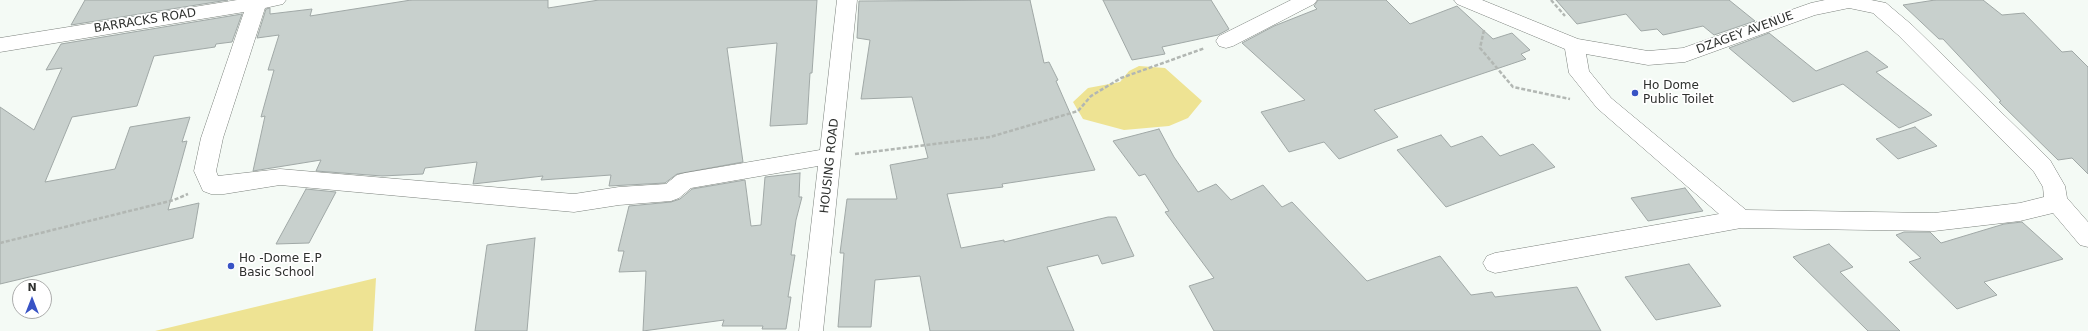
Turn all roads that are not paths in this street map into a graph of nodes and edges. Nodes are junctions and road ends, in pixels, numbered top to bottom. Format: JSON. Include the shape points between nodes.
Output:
{"nodes":[{"id":1,"x":847,"y":0,"type":"edge"},
{"id":2,"x":1307,"y":0,"type":"edge"},
{"id":3,"x":1464,"y":0,"type":"edge"},
{"id":4,"x":264,"y":1,"type":"edge"},
{"id":5,"x":1226,"y":41,"type":"road end"},
{"id":6,"x":0,"y":45,"type":"edge"},
{"id":7,"x":1574,"y":45,"type":"junction"},
{"id":8,"x":831,"y":156,"type":"junction"},
{"id":9,"x":2055,"y":194,"type":"junction"},
{"id":10,"x":1741,"y":219,"type":"junction"},
{"id":11,"x":2088,"y":238,"type":"edge"},
{"id":12,"x":1495,"y":263,"type":"dead end"},
{"id":13,"x":811,"y":331,"type":"edge"}],
"edges":[{"from":1,"to":8,"type":"street","name":"HOUSING ROAD"},
{"from":2,"to":5,"type":"street"},
{"from":3,"to":7,"type":"street","name":"DZAGEY AVENUE"},
{"from":4,"to":6,"type":"street","name":"BARRACKS ROAD"},
{"from":4,"to":8,"type":"street","via":[[212,138],[205,171],[211,185],[224,186],[280,177],[574,203],[671,192],[685,181]]},
{"from":7,"to":9,"type":"street","name":"DZAGEY AVENUE","via":[[1648,58],[1685,55],[1811,9],[1849,2],[1879,8],[1905,30],[2042,166]]},
{"from":7,"to":10,"type":"street","via":[[1579,73],[1610,108]]},
{"from":8,"to":13,"type":"street","name":"HOUSING ROAD"},
{"from":9,"to":10,"type":"street","via":[[2041,208],[1934,222]]},
{"from":9,"to":11,"type":"street","name":"DZAGEY AVENUE"},
{"from":10,"to":12,"type":"street"}]}
